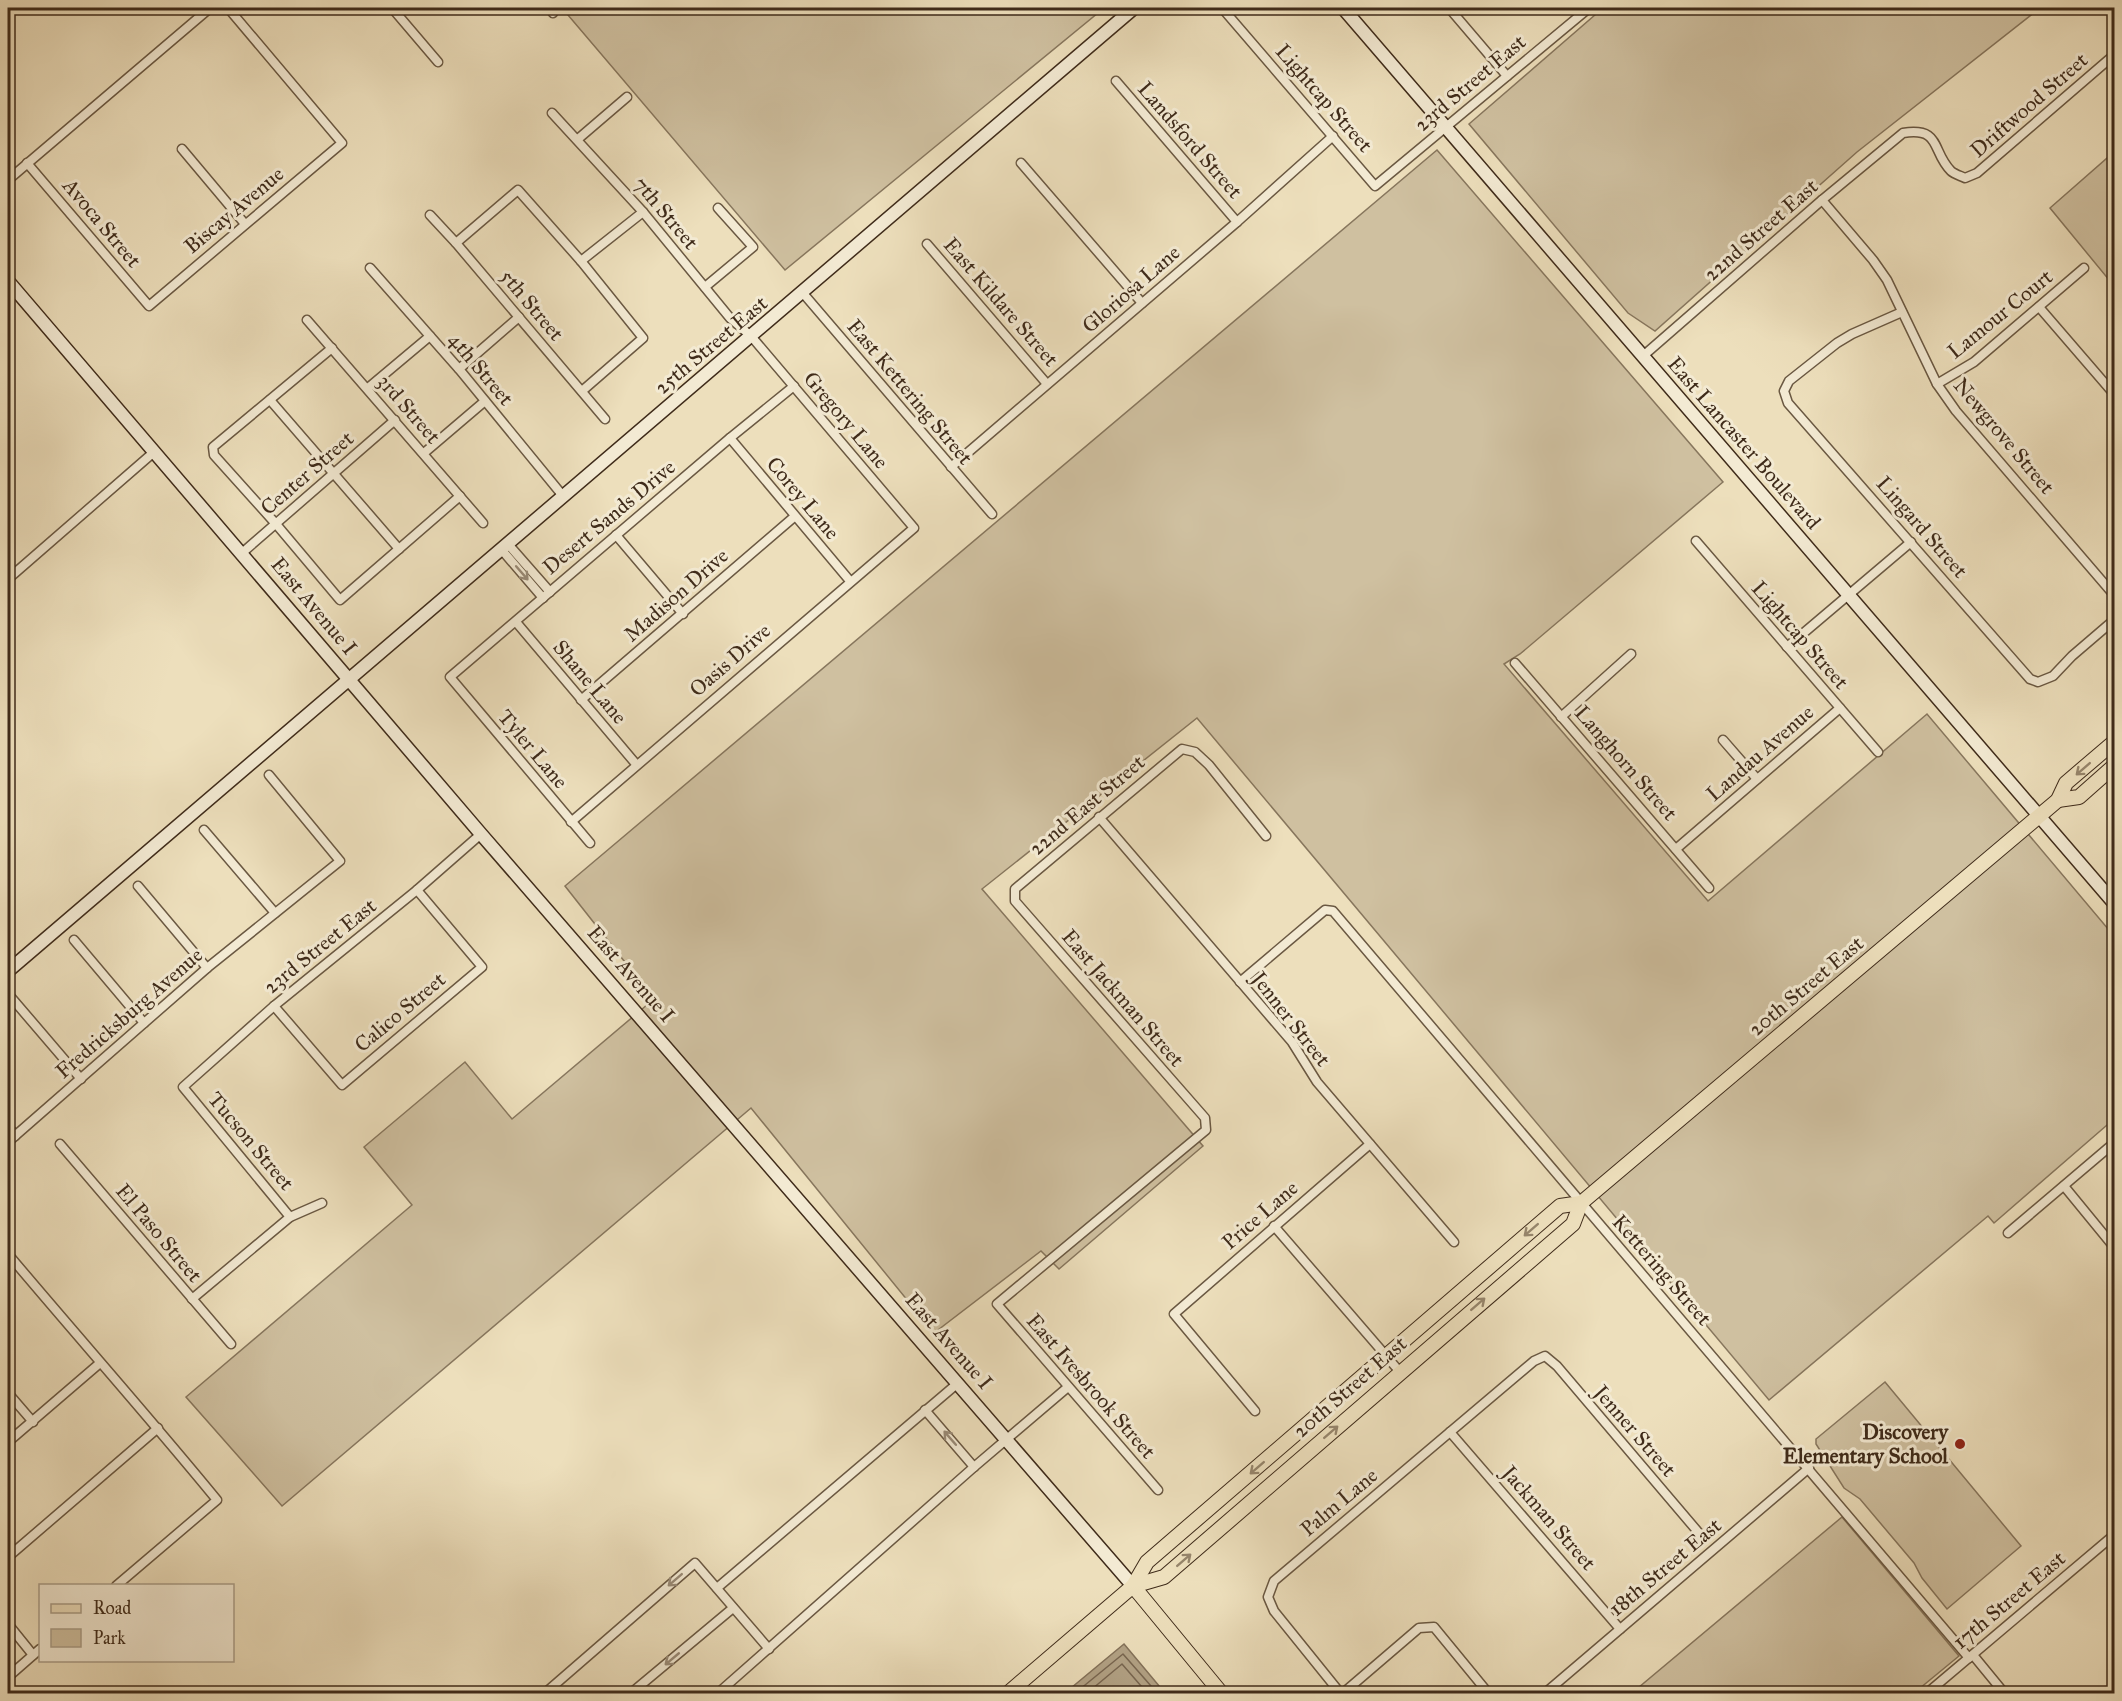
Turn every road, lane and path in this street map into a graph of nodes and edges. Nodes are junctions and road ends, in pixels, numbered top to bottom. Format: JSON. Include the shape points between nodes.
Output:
{"nodes":[{"id":1,"x":210,"y":8,"type":"edge"},
{"id":2,"x":228,"y":8,"type":"edge"},
{"id":3,"x":392,"y":8,"type":"edge"},
{"id":4,"x":1134,"y":8,"type":"edge"},
{"id":5,"x":1222,"y":8,"type":"edge"},
{"id":6,"x":1343,"y":8,"type":"edge"},
{"id":7,"x":1449,"y":8,"type":"edge"},
{"id":8,"x":1589,"y":8,"type":"edge"},
{"id":9,"x":2115,"y":55,"type":"edge"},
{"id":10,"x":438,"y":62,"type":"dead end"},
{"id":11,"x":1507,"y":76,"type":"junction"},
{"id":12,"x":1116,"y":81,"type":"dead end"},
{"id":13,"x":627,"y":97,"type":"dead end"},
{"id":14,"x":552,"y":113,"type":"dead end"},
{"id":15,"x":1446,"y":126,"type":"junction"},
{"id":16,"x":1903,"y":133,"type":"joint"},
{"id":17,"x":1333,"y":136,"type":"junction"},
{"id":18,"x":578,"y":139,"type":"junction"},
{"id":19,"x":182,"y":149,"type":"dead end"},
{"id":20,"x":27,"y":163,"type":"junction"},
{"id":21,"x":1021,"y":163,"type":"dead end"},
{"id":22,"x":8,"y":180,"type":"edge"},
{"id":23,"x":1375,"y":186,"type":"joint"},
{"id":24,"x":1822,"y":201,"type":"junction"},
{"id":25,"x":718,"y":208,"type":"dead end"},
{"id":26,"x":643,"y":212,"type":"junction"},
{"id":27,"x":430,"y":215,"type":"dead end"},
{"id":28,"x":1237,"y":222,"type":"junction"},
{"id":29,"x":245,"y":224,"type":"junction"},
{"id":30,"x":456,"y":243,"type":"junction"},
{"id":31,"x":927,"y":244,"type":"dead end"},
{"id":32,"x":581,"y":261,"type":"junction"},
{"id":33,"x":370,"y":268,"type":"dead end"},
{"id":34,"x":2084,"y":268,"type":"dead end"},
{"id":35,"x":8,"y":281,"type":"edge"},
{"id":36,"x":705,"y":287,"type":"junction"},
{"id":37,"x":802,"y":292,"type":"junction"},
{"id":38,"x":1142,"y":303,"type":"junction"},
{"id":39,"x":149,"y":306,"type":"joint"},
{"id":40,"x":2039,"y":307,"type":"junction"},
{"id":41,"x":1902,"y":312,"type":"junction"},
{"id":42,"x":519,"y":317,"type":"junction"},
{"id":43,"x":307,"y":320,"type":"dead end"},
{"id":44,"x":430,"y":336,"type":"junction"},
{"id":45,"x":751,"y":336,"type":"junction"},
{"id":46,"x":332,"y":348,"type":"junction"},
{"id":47,"x":1643,"y":356,"type":"junction"},
{"id":48,"x":459,"y":369,"type":"junction"},
{"id":49,"x":1047,"y":384,"type":"junction"},
{"id":50,"x":1937,"y":384,"type":"junction"},
{"id":51,"x":794,"y":386,"type":"junction"},
{"id":52,"x":368,"y":388,"type":"junction"},
{"id":53,"x":582,"y":391,"type":"junction"},
{"id":54,"x":2115,"y":394,"type":"edge"},
{"id":55,"x":270,"y":400,"type":"junction"},
{"id":56,"x":485,"y":401,"type":"junction"},
{"id":57,"x":605,"y":419,"type":"dead end"},
{"id":58,"x":395,"y":420,"type":"junction"},
{"id":59,"x":730,"y":438,"type":"junction"},
{"id":60,"x":154,"y":452,"type":"junction"},
{"id":61,"x":424,"y":453,"type":"junction"},
{"id":62,"x":951,"y":467,"type":"junction"},
{"id":63,"x":335,"y":473,"type":"junction"},
{"id":64,"x":460,"y":496,"type":"junction"},
{"id":65,"x":563,"y":496,"type":"junction"},
{"id":66,"x":992,"y":514,"type":"dead end"},
{"id":67,"x":794,"y":517,"type":"junction"},
{"id":68,"x":483,"y":523,"type":"dead end"},
{"id":69,"x":276,"y":524,"type":"junction"},
{"id":70,"x":914,"y":528,"type":"joint"},
{"id":71,"x":616,"y":535,"type":"junction"},
{"id":72,"x":1696,"y":541,"type":"dead end"},
{"id":73,"x":1911,"y":542,"type":"junction"},
{"id":74,"x":504,"y":546,"type":"junction"},
{"id":75,"x":399,"y":549,"type":"junction"},
{"id":76,"x":242,"y":553,"type":"junction"},
{"id":77,"x":8,"y":579,"type":"edge"},
{"id":78,"x":850,"y":581,"type":"junction"},
{"id":79,"x":1848,"y":594,"type":"junction"},
{"id":80,"x":546,"y":595,"type":"junction"},
{"id":81,"x":2115,"y":595,"type":"edge"},
{"id":82,"x":683,"y":614,"type":"junction"},
{"id":83,"x":2115,"y":620,"type":"edge"},
{"id":84,"x":516,"y":622,"type":"junction"},
{"id":85,"x":1787,"y":647,"type":"junction"},
{"id":86,"x":1631,"y":654,"type":"dead end"},
{"id":87,"x":1515,"y":663,"type":"dead end"},
{"id":88,"x":450,"y":677,"type":"joint"},
{"id":89,"x":349,"y":680,"type":"junction"},
{"id":90,"x":580,"y":700,"type":"junction"},
{"id":91,"x":1840,"y":708,"type":"junction"},
{"id":92,"x":1561,"y":717,"type":"junction"},
{"id":93,"x":1723,"y":740,"type":"dead end"},
{"id":94,"x":2115,"y":741,"type":"edge"},
{"id":95,"x":1878,"y":752,"type":"dead end"},
{"id":96,"x":636,"y":764,"type":"junction"},
{"id":97,"x":2115,"y":766,"type":"edge"},
{"id":98,"x":269,"y":775,"type":"dead end"},
{"id":99,"x":1757,"y":779,"type":"junction"},
{"id":100,"x":2058,"y":800,"type":"junction"},
{"id":101,"x":2040,"y":815,"type":"junction"},
{"id":102,"x":1099,"y":817,"type":"junction"},
{"id":103,"x":571,"y":822,"type":"junction"},
{"id":104,"x":204,"y":830,"type":"dead end"},
{"id":105,"x":482,"y":834,"type":"junction"},
{"id":106,"x":1266,"y":836,"type":"dead end"},
{"id":107,"x":590,"y":843,"type":"dead end"},
{"id":108,"x":1676,"y":849,"type":"junction"},
{"id":109,"x":138,"y":886,"type":"dead end"},
{"id":110,"x":1709,"y":888,"type":"dead end"},
{"id":111,"x":1015,"y":889,"type":"joint"},
{"id":112,"x":417,"y":890,"type":"junction"},
{"id":113,"x":2115,"y":903,"type":"edge"},
{"id":114,"x":275,"y":913,"type":"junction"},
{"id":115,"x":74,"y":940,"type":"dead end"},
{"id":116,"x":207,"y":968,"type":"junction"},
{"id":117,"x":8,"y":971,"type":"edge"},
{"id":118,"x":1240,"y":982,"type":"junction"},
{"id":119,"x":10,"y":996,"type":"dead end"},
{"id":120,"x":274,"y":1006,"type":"junction"},
{"id":121,"x":144,"y":1023,"type":"junction"},
{"id":122,"x":81,"y":1079,"type":"junction"},
{"id":123,"x":183,"y":1087,"type":"joint"},
{"id":124,"x":8,"y":1126,"type":"edge"},
{"id":125,"x":15,"y":1136,"type":"junction"},
{"id":126,"x":8,"y":1142,"type":"edge"},
{"id":127,"x":2115,"y":1143,"type":"edge"},
{"id":128,"x":60,"y":1144,"type":"dead end"},
{"id":129,"x":1371,"y":1144,"type":"junction"},
{"id":130,"x":2064,"y":1186,"type":"junction"},
{"id":131,"x":322,"y":1203,"type":"dead end"},
{"id":132,"x":1581,"y":1203,"type":"junction"},
{"id":133,"x":290,"y":1217,"type":"junction"},
{"id":134,"x":1274,"y":1226,"type":"junction"},
{"id":135,"x":2008,"y":1233,"type":"dead end"},
{"id":136,"x":1454,"y":1242,"type":"dead end"},
{"id":137,"x":2115,"y":1247,"type":"edge"},
{"id":138,"x":8,"y":1254,"type":"edge"},
{"id":139,"x":192,"y":1299,"type":"junction"},
{"id":140,"x":998,"y":1304,"type":"joint"},
{"id":141,"x":231,"y":1344,"type":"dead end"},
{"id":142,"x":1386,"y":1357,"type":"junction"},
{"id":143,"x":1534,"y":1361,"type":"joint"},
{"id":144,"x":100,"y":1363,"type":"junction"},
{"id":145,"x":1400,"y":1372,"type":"junction"},
{"id":146,"x":958,"y":1383,"type":"junction"},
{"id":147,"x":1068,"y":1387,"type":"junction"},
{"id":148,"x":8,"y":1393,"type":"edge"},
{"id":149,"x":926,"y":1410,"type":"junction"},
{"id":150,"x":1255,"y":1411,"type":"dead end"},
{"id":151,"x":33,"y":1422,"type":"junction"},
{"id":152,"x":158,"y":1428,"type":"junction"},
{"id":153,"x":1450,"y":1432,"type":"junction"},
{"id":154,"x":1006,"y":1440,"type":"junction"},
{"id":155,"x":8,"y":1442,"type":"edge"},
{"id":156,"x":974,"y":1467,"type":"junction"},
{"id":157,"x":1809,"y":1468,"type":"junction"},
{"id":158,"x":1158,"y":1490,"type":"dead end"},
{"id":159,"x":2115,"y":1535,"type":"edge"},
{"id":160,"x":1704,"y":1539,"type":"dead end"},
{"id":161,"x":8,"y":1557,"type":"edge"},
{"id":162,"x":118,"y":1584,"type":"edge"},
{"id":163,"x":1133,"y":1586,"type":"junction"},
{"id":164,"x":717,"y":1588,"type":"junction"},
{"id":165,"x":733,"y":1608,"type":"junction"},
{"id":166,"x":8,"y":1624,"type":"edge"},
{"id":167,"x":1620,"y":1629,"type":"junction"},
{"id":168,"x":769,"y":1649,"type":"junction"},
{"id":169,"x":39,"y":1650,"type":"edge"},
{"id":170,"x":33,"y":1655,"type":"junction"},
{"id":171,"x":1971,"y":1656,"type":"junction"},
{"id":172,"x":8,"y":1677,"type":"edge"},
{"id":173,"x":544,"y":1694,"type":"edge"},
{"id":174,"x":630,"y":1694,"type":"edge"},
{"id":175,"x":717,"y":1694,"type":"edge"},
{"id":176,"x":1007,"y":1694,"type":"edge"},
{"id":177,"x":1222,"y":1694,"type":"edge"},
{"id":178,"x":1342,"y":1694,"type":"edge"},
{"id":179,"x":1489,"y":1694,"type":"edge"},
{"id":180,"x":1544,"y":1694,"type":"edge"},
{"id":181,"x":1926,"y":1694,"type":"edge"},
{"id":182,"x":2005,"y":1694,"type":"edge"}],
"edges":[{"from":1,"to":20,"type":"street"},
{"from":2,"to":29,"type":"street","name":"Biscay Avenue","via":[[342,143]]},
{"from":3,"to":10,"type":"street"},
{"from":4,"to":37,"type":"main road","name":"25th Street East"},
{"from":5,"to":17,"type":"street","name":"Lightcap Street"},
{"from":6,"to":15,"type":"main road","name":"East Lancaster Boulevard"},
{"from":7,"to":11,"type":"street"},
{"from":8,"to":11,"type":"street","name":"23rd Street East"},
{"from":9,"to":16,"type":"street","name":"Driftwood Street","via":[[1977,173],[1965,178],[1952,172],[1930,137],[1920,131]]},
{"from":11,"to":15,"type":"street","name":"23rd Street East"},
{"from":12,"to":28,"type":"street","name":"Landsford Street"},
{"from":13,"to":18,"type":"street"},
{"from":14,"to":18,"type":"street","name":"7th Street"},
{"from":15,"to":23,"type":"street","name":"23rd Street East"},
{"from":15,"to":47,"type":"main road","name":"East Lancaster Boulevard"},
{"from":16,"to":24,"type":"street","name":"22nd Street East"},
{"from":17,"to":23,"type":"street","name":"Lightcap Street"},
{"from":17,"to":28,"type":"street","name":"Gloriosa Lane"},
{"from":18,"to":26,"type":"street","name":"7th Street"},
{"from":19,"to":29,"type":"street"},
{"from":20,"to":22,"type":"street"},
{"from":20,"to":39,"type":"street","name":"Avoca Street"},
{"from":21,"to":38,"type":"street"},
{"from":24,"to":41,"type":"street","name":"Newgrove Street","via":[[1873,260]]},
{"from":24,"to":47,"type":"street","name":"22nd Street East"},
{"from":25,"to":36,"type":"street","via":[[753,247]]},
{"from":26,"to":32,"type":"street"},
{"from":26,"to":36,"type":"street","name":"7th Street"},
{"from":27,"to":30,"type":"street","name":"5th Street"},
{"from":28,"to":38,"type":"street","name":"Gloriosa Lane"},
{"from":29,"to":39,"type":"street","name":"Biscay Avenue"},
{"from":30,"to":32,"type":"street","via":[[518,190]]},
{"from":30,"to":42,"type":"street","name":"5th Street"},
{"from":31,"to":49,"type":"street","name":"East Kildare Street"},
{"from":32,"to":53,"type":"street","via":[[643,338]]},
{"from":33,"to":44,"type":"street","name":"4th Street"},
{"from":34,"to":40,"type":"street","name":"Lamour Court"},
{"from":35,"to":60,"type":"main road","name":"East Avenue I"},
{"from":36,"to":45,"type":"street","name":"7th Street"},
{"from":37,"to":45,"type":"main road","name":"25th Street East"},
{"from":37,"to":62,"type":"street","name":"East Kettering Street"},
{"from":38,"to":49,"type":"street","name":"Gloriosa Lane"},
{"from":40,"to":50,"type":"street","name":"Lamour Court","via":[[1974,362]]},
{"from":40,"to":54,"type":"street"},
{"from":41,"to":50,"type":"street","name":"Newgrove Street"},
{"from":41,"to":73,"type":"street","name":"Lingard Street","via":[[1837,343],[1789,381],[1784,391],[1788,403]]},
{"from":42,"to":48,"type":"street"},
{"from":42,"to":53,"type":"street","name":"5th Street"},
{"from":43,"to":46,"type":"street","name":"3rd Street"},
{"from":44,"to":48,"type":"street","name":"4th Street"},
{"from":44,"to":52,"type":"street"},
{"from":45,"to":51,"type":"street","name":"Gregory Lane"},
{"from":45,"to":65,"type":"main road","name":"25th Street East"},
{"from":46,"to":52,"type":"street","name":"3rd Street"},
{"from":46,"to":55,"type":"street"},
{"from":47,"to":79,"type":"main road","name":"East Lancaster Boulevard"},
{"from":48,"to":56,"type":"street","name":"4th Street"},
{"from":49,"to":62,"type":"street","name":"Gloriosa Lane"},
{"from":50,"to":81,"type":"street","name":"Newgrove Street"},
{"from":51,"to":59,"type":"street","name":"Desert Sands Drive"},
{"from":51,"to":70,"type":"street","name":"Gregory Lane"},
{"from":52,"to":58,"type":"street","name":"3rd Street"},
{"from":53,"to":57,"type":"street","name":"5th Street"},
{"from":55,"to":63,"type":"street"},
{"from":55,"to":69,"type":"street","via":[[213,447],[214,455]]},
{"from":56,"to":61,"type":"street"},
{"from":56,"to":65,"type":"street","name":"4th Street"},
{"from":58,"to":61,"type":"street","name":"3rd Street"},
{"from":58,"to":63,"type":"street","name":"Center Street"},
{"from":59,"to":67,"type":"street","name":"Corey Lane"},
{"from":59,"to":71,"type":"street","name":"Desert Sands Drive"},
{"from":60,"to":76,"type":"main road","name":"East Avenue I"},
{"from":60,"to":77,"type":"street"},
{"from":61,"to":64,"type":"street","name":"3rd Street"},
{"from":62,"to":66,"type":"street","name":"East Kettering Street"},
{"from":63,"to":69,"type":"street","name":"Center Street"},
{"from":63,"to":75,"type":"street"},
{"from":64,"to":68,"type":"street","name":"3rd Street"},
{"from":64,"to":75,"type":"street"},
{"from":65,"to":74,"type":"main road","name":"25th Street East"},
{"from":67,"to":78,"type":"street","name":"Corey Lane"},
{"from":67,"to":82,"type":"street","name":"Madison Drive"},
{"from":69,"to":75,"type":"street","via":[[340,600]]},
{"from":69,"to":76,"type":"street","name":"Center Street"},
{"from":70,"to":78,"type":"street","name":"Oasis Drive"},
{"from":71,"to":80,"type":"street","name":"Desert Sands Drive"},
{"from":71,"to":82,"type":"street"},
{"from":72,"to":85,"type":"street","name":"Lightcap Street"},
{"from":73,"to":79,"type":"street"},
{"from":73,"to":83,"type":"street","name":"Lingard Street","via":[[2030,679],[2038,682],[2053,676]]},
{"from":74,"to":80,"type":"street"},
{"from":74,"to":89,"type":"main road","name":"25th Street East"},
{"from":76,"to":89,"type":"main road","name":"East Avenue I"},
{"from":78,"to":96,"type":"street","name":"Oasis Drive"},
{"from":79,"to":85,"type":"street"},
{"from":79,"to":101,"type":"main road","name":"East Lancaster Boulevard"},
{"from":80,"to":84,"type":"street","name":"Desert Sands Drive"},
{"from":82,"to":90,"type":"street","name":"Madison Drive"},
{"from":84,"to":88,"type":"street","name":"Desert Sands Drive"},
{"from":84,"to":90,"type":"street","name":"Shane Lane"},
{"from":85,"to":91,"type":"street","name":"Lightcap Street"},
{"from":86,"to":92,"type":"street"},
{"from":87,"to":92,"type":"street","name":"Langhorn Street"},
{"from":88,"to":103,"type":"street","name":"Tyler Lane"},
{"from":89,"to":105,"type":"main road","name":"East Avenue I"},
{"from":89,"to":117,"type":"main road","name":"25th Street East"},
{"from":90,"to":96,"type":"street","name":"Shane Lane"},
{"from":91,"to":95,"type":"street","name":"Lightcap Street"},
{"from":91,"to":99,"type":"street","name":"Landau Avenue"},
{"from":92,"to":108,"type":"street","name":"Langhorn Street"},
{"from":93,"to":99,"type":"street"},
{"from":94,"to":100,"type":"main road","name":"20th Street East","one_way":true,"via":[[2066,783]]},
{"from":96,"to":103,"type":"street","name":"Oasis Drive"},
{"from":97,"to":100,"type":"main road","name":"20th Street East","via":[[2079,797]]},
{"from":98,"to":114,"type":"street","name":"Fredricksburg Avenue","via":[[340,861]]},
{"from":99,"to":108,"type":"street","name":"Landau Avenue"},
{"from":100,"to":101,"type":"main road","name":"20th Street East"},
{"from":101,"to":113,"type":"main road","name":"East Lancaster Boulevard"},
{"from":101,"to":132,"type":"main road","name":"20th Street East"},
{"from":102,"to":106,"type":"street","name":"22nd East Street","via":[[1182,749],[1196,752],[1209,765]]},
{"from":102,"to":111,"type":"street","name":"22nd East Street"},
{"from":102,"to":118,"type":"street","name":"Jenner Street"},
{"from":103,"to":107,"type":"street","name":"Tyler Lane"},
{"from":104,"to":114,"type":"street"},
{"from":105,"to":112,"type":"street","name":"23rd Street East"},
{"from":105,"to":146,"type":"main road","name":"East Avenue I"},
{"from":108,"to":110,"type":"street","name":"Langhorn Street"},
{"from":109,"to":116,"type":"street"},
{"from":111,"to":140,"type":"street","name":"East Jackman Street","via":[[1015,901],[1205,1118],[1206,1130]]},
{"from":112,"to":120,"type":"street","name":"23rd Street East"},
{"from":112,"to":120,"type":"street","name":"Calico Street","via":[[482,967],[342,1085]]},
{"from":114,"to":116,"type":"street","name":"Fredricksburg Avenue"},
{"from":115,"to":121,"type":"street"},
{"from":116,"to":121,"type":"street","name":"Fredricksburg Avenue"},
{"from":118,"to":129,"type":"street","name":"Jenner Street","via":[[1292,1042],[1317,1082]]},
{"from":118,"to":132,"type":"street","name":"Kettering Street","via":[[1325,910],[1333,911]]},
{"from":119,"to":122,"type":"street"},
{"from":120,"to":123,"type":"street","name":"23rd Street East"},
{"from":121,"to":122,"type":"street","name":"Fredricksburg Avenue"},
{"from":122,"to":125,"type":"street","name":"Fredricksburg Avenue"},
{"from":123,"to":133,"type":"street","name":"Tucson Street"},
{"from":124,"to":125,"type":"street"},
{"from":125,"to":126,"type":"street","name":"Fredricksburg Avenue"},
{"from":127,"to":130,"type":"street"},
{"from":128,"to":139,"type":"street","name":"El Paso Street"},
{"from":129,"to":134,"type":"street","name":"Price Lane"},
{"from":129,"to":136,"type":"street","name":"Jenner Street"},
{"from":130,"to":135,"type":"street"},
{"from":130,"to":137,"type":"street"},
{"from":131,"to":133,"type":"street"},
{"from":132,"to":142,"type":"main road","name":"20th Street East","one_way":true,"via":[[1560,1206]]},
{"from":145,"to":132,"type":"main road","name":"20th Street East","one_way":true,"via":[[1573,1224]]},
{"from":132,"to":157,"type":"street","name":"Kettering Street"},
{"from":133,"to":139,"type":"street"},
{"from":134,"to":142,"type":"street"},
{"from":134,"to":150,"type":"street","name":"Price Lane","via":[[1174,1314]]},
{"from":138,"to":144,"type":"street"},
{"from":139,"to":141,"type":"street","name":"El Paso Street"},
{"from":140,"to":147,"type":"street","name":"East Ivesbrook Street"},
{"from":142,"to":145,"type":"street"},
{"from":142,"to":163,"type":"main road","name":"20th Street East","one_way":true,"via":[[1147,1562]]},
{"from":143,"to":153,"type":"street","name":"Palm Lane"},
{"from":143,"to":160,"type":"street","name":"Jenner Street","via":[[1545,1356],[1557,1366]]},
{"from":144,"to":151,"type":"street"},
{"from":144,"to":152,"type":"street"},
{"from":163,"to":145,"type":"main road","name":"20th Street East","one_way":true,"via":[[1164,1577]]},
{"from":146,"to":149,"type":"street"},
{"from":146,"to":154,"type":"main road","name":"East Avenue I"},
{"from":147,"to":154,"type":"street"},
{"from":147,"to":158,"type":"street","name":"East Ivesbrook Street"},
{"from":148,"to":151,"type":"street"},
{"from":156,"to":149,"type":"street","one_way":true},
{"from":149,"to":164,"type":"street"},
{"from":151,"to":155,"type":"street"},
{"from":152,"to":161,"type":"street"},
{"from":152,"to":162,"type":"street","via":[[217,1500]]},
{"from":153,"to":167,"type":"street","name":"Jackman Street"},
{"from":153,"to":178,"type":"street","name":"Palm Lane","via":[[1274,1581],[1268,1597],[1274,1611]]},
{"from":154,"to":156,"type":"street"},
{"from":154,"to":163,"type":"main road","name":"East Avenue I"},
{"from":156,"to":168,"type":"street"},
{"from":157,"to":167,"type":"street","name":"18th Street East"},
{"from":157,"to":171,"type":"street","name":"Kettering Street"},
{"from":159,"to":171,"type":"street","name":"17th Street East"},
{"from":163,"to":176,"type":"main road","name":"20th Street East"},
{"from":163,"to":177,"type":"main road","name":"East Avenue I"},
{"from":164,"to":165,"type":"street"},
{"from":164,"to":173,"type":"street","one_way":true,"via":[[695,1563]]},
{"from":165,"to":168,"type":"street"},
{"from":165,"to":174,"type":"street","one_way":true},
{"from":166,"to":170,"type":"street"},
{"from":167,"to":180,"type":"street","name":"18th Street East"},
{"from":168,"to":175,"type":"street"},
{"from":169,"to":170,"type":"street"},
{"from":170,"to":172,"type":"street"},
{"from":171,"to":181,"type":"street","name":"17th Street East"},
{"from":171,"to":182,"type":"street"},
{"from":178,"to":179,"type":"street","via":[[1419,1628],[1434,1627]]}]}
